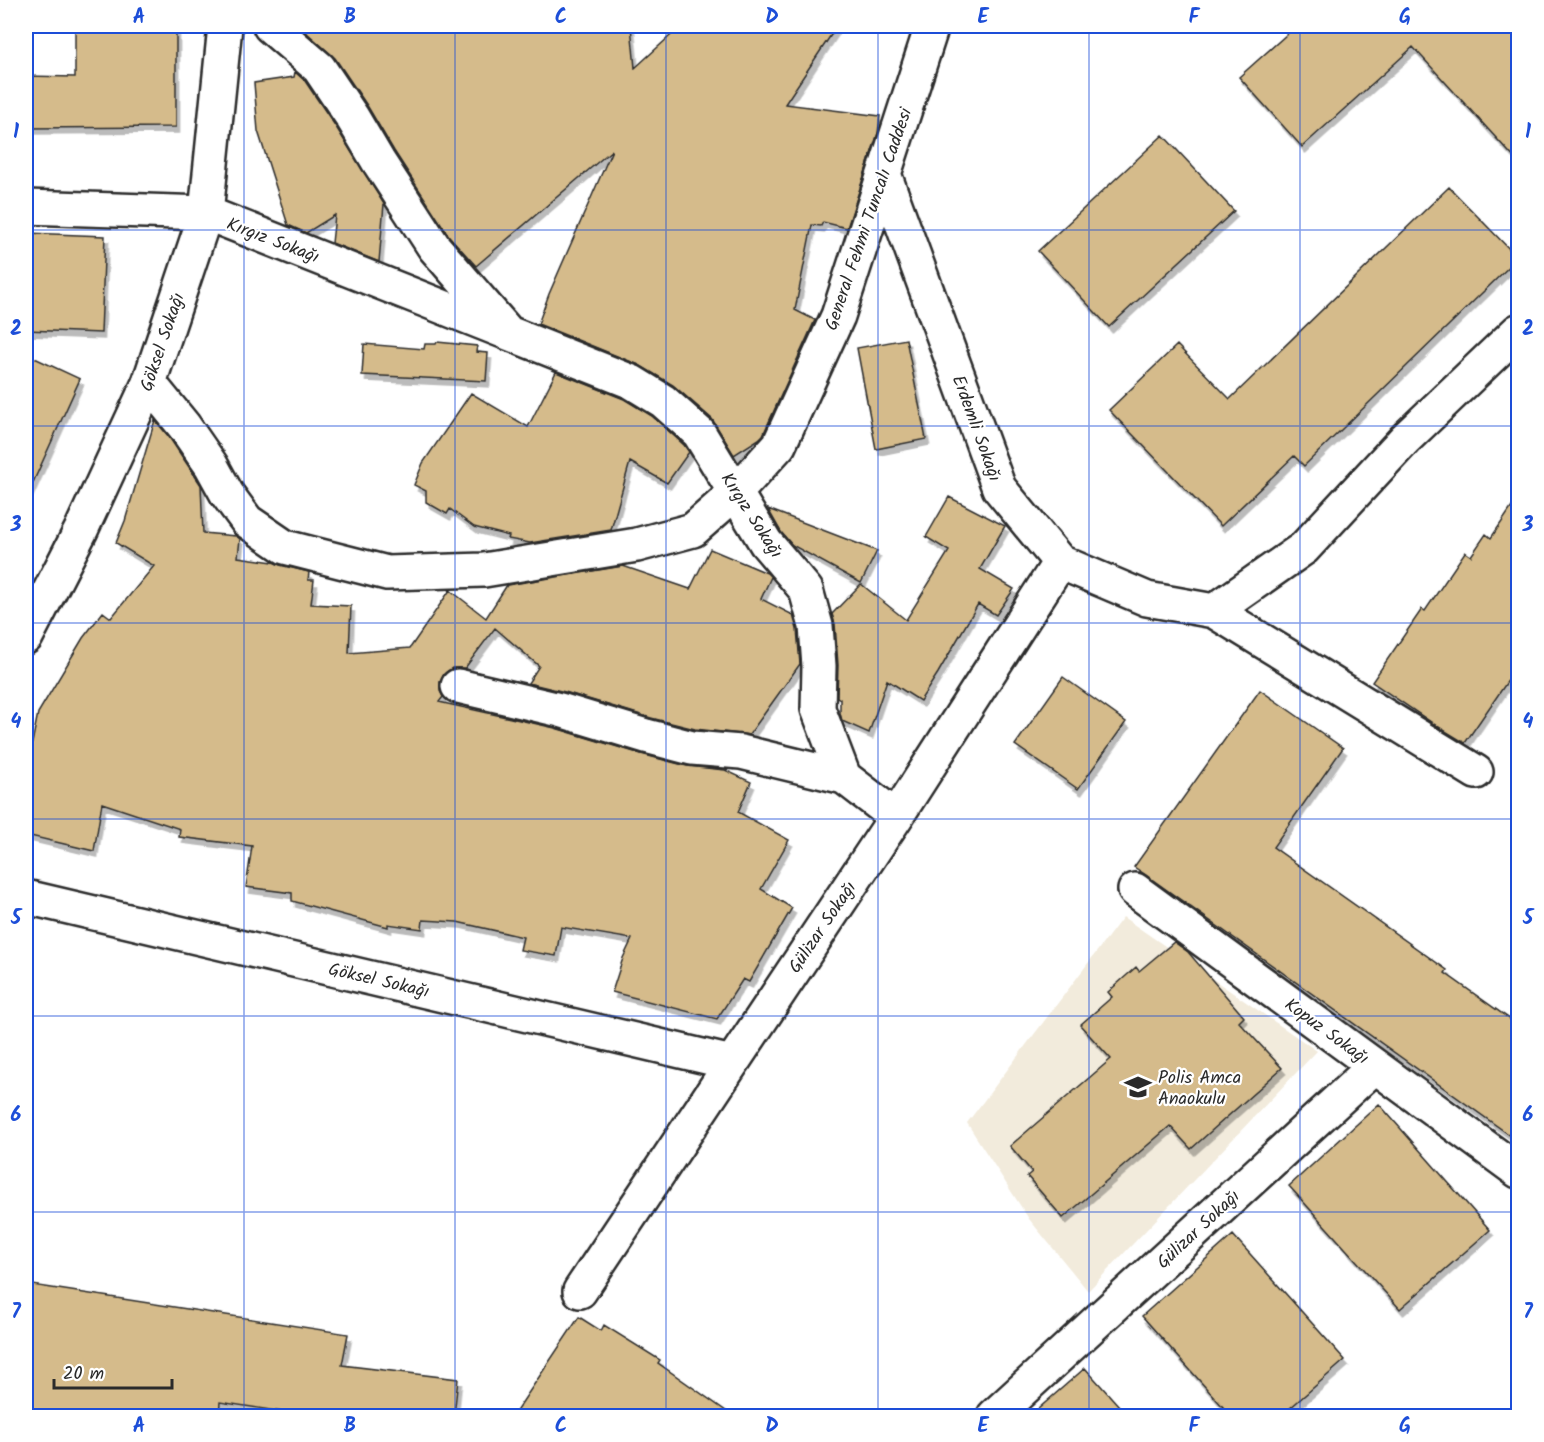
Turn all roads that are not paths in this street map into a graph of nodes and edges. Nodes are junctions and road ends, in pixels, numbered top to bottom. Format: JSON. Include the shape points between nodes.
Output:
{"nodes":[{"id":1,"x":225,"y":26,"type":"edge"},
{"id":2,"x":270,"y":26,"type":"edge"},
{"id":3,"x":932,"y":26,"type":"edge"},
{"id":4,"x":884,"y":174,"type":"junction"},
{"id":5,"x":26,"y":207,"type":"edge"},
{"id":6,"x":206,"y":213,"type":"junction"},
{"id":7,"x":1518,"y":331,"type":"edge"},
{"id":8,"x":509,"y":332,"type":"junction"},
{"id":9,"x":149,"y":383,"type":"junction"},
{"id":10,"x":736,"y":492,"type":"junction"},
{"id":11,"x":1060,"y":562,"type":"junction"},
{"id":12,"x":1214,"y":611,"type":"junction"},
{"id":13,"x":26,"y":637,"type":"edge"},
{"id":14,"x":459,"y":686,"type":"dead end"},
{"id":15,"x":1476,"y":772,"type":"dead end"},
{"id":16,"x":844,"y":777,"type":"junction"},
{"id":17,"x":896,"y":816,"type":"junction"},
{"id":18,"x":1135,"y":890,"type":"dead end"},
{"id":19,"x":26,"y":897,"type":"edge"},
{"id":20,"x":732,"y":1062,"type":"junction"},
{"id":21,"x":1375,"y":1066,"type":"junction"},
{"id":22,"x":1518,"y":1171,"type":"edge"},
{"id":23,"x":580,"y":1291,"type":"dead end"},
{"id":24,"x":994,"y":1416,"type":"edge"}],
"edges":[{"from":1,"to":6,"type":"street","name":"Göksel Sokağı"},
{"from":2,"to":8,"type":"street","name":"Kırgız Sokağı","via":[[319,68],[434,247]]},
{"from":3,"to":4,"type":"street","name":"General Fehmi Tuncalı Caddesi"},
{"from":4,"to":10,"type":"street","name":"General Fehmi Tuncalı Caddesi","via":[[838,316],[779,445]]},
{"from":4,"to":11,"type":"street","name":"Erdemli Sokağı","via":[[999,488]]},
{"from":5,"to":6,"type":"street","name":"Kırgız Sokağı"},
{"from":6,"to":8,"type":"street","name":"Kırgız Sokağı"},
{"from":6,"to":9,"type":"street","name":"Göksel Sokağı"},
{"from":7,"to":12,"type":"street","via":[[1405,439],[1304,548]]},
{"from":8,"to":10,"type":"street","name":"Kırgız Sokağı","via":[[632,382],[663,400],[699,433]]},
{"from":9,"to":10,"type":"street","name":"General Fehmi Tuncalı Caddesi","via":[[184,426],[247,521],[285,547],[387,573],[484,570],[637,545],[693,530]]},
{"from":9,"to":13,"type":"street","name":"Göksel Sokağı"},
{"from":10,"to":16,"type":"street","name":"Kırgız Sokağı","via":[[766,543],[806,590],[816,626],[818,709]]},
{"from":11,"to":12,"type":"street","name":"Erdemli Sokağı","via":[[1147,599]]},
{"from":11,"to":17,"type":"street","name":"Gülizar Sokağı"},
{"from":12,"to":15,"type":"street"},
{"from":14,"to":16,"type":"street","via":[[692,748],[741,752]]},
{"from":16,"to":17,"type":"street"},
{"from":17,"to":20,"type":"street","name":"Gülizar Sokağı"},
{"from":18,"to":21,"type":"street","name":"Kopuz Sokağı"},
{"from":19,"to":20,"type":"street","name":"Göksel Sokağı"},
{"from":20,"to":23,"type":"street","name":"Gülizar Sokağı"},
{"from":21,"to":22,"type":"street","name":"Kopuz Sokağı"},
{"from":21,"to":24,"type":"street","name":"Gülizar Sokağı"}]}
